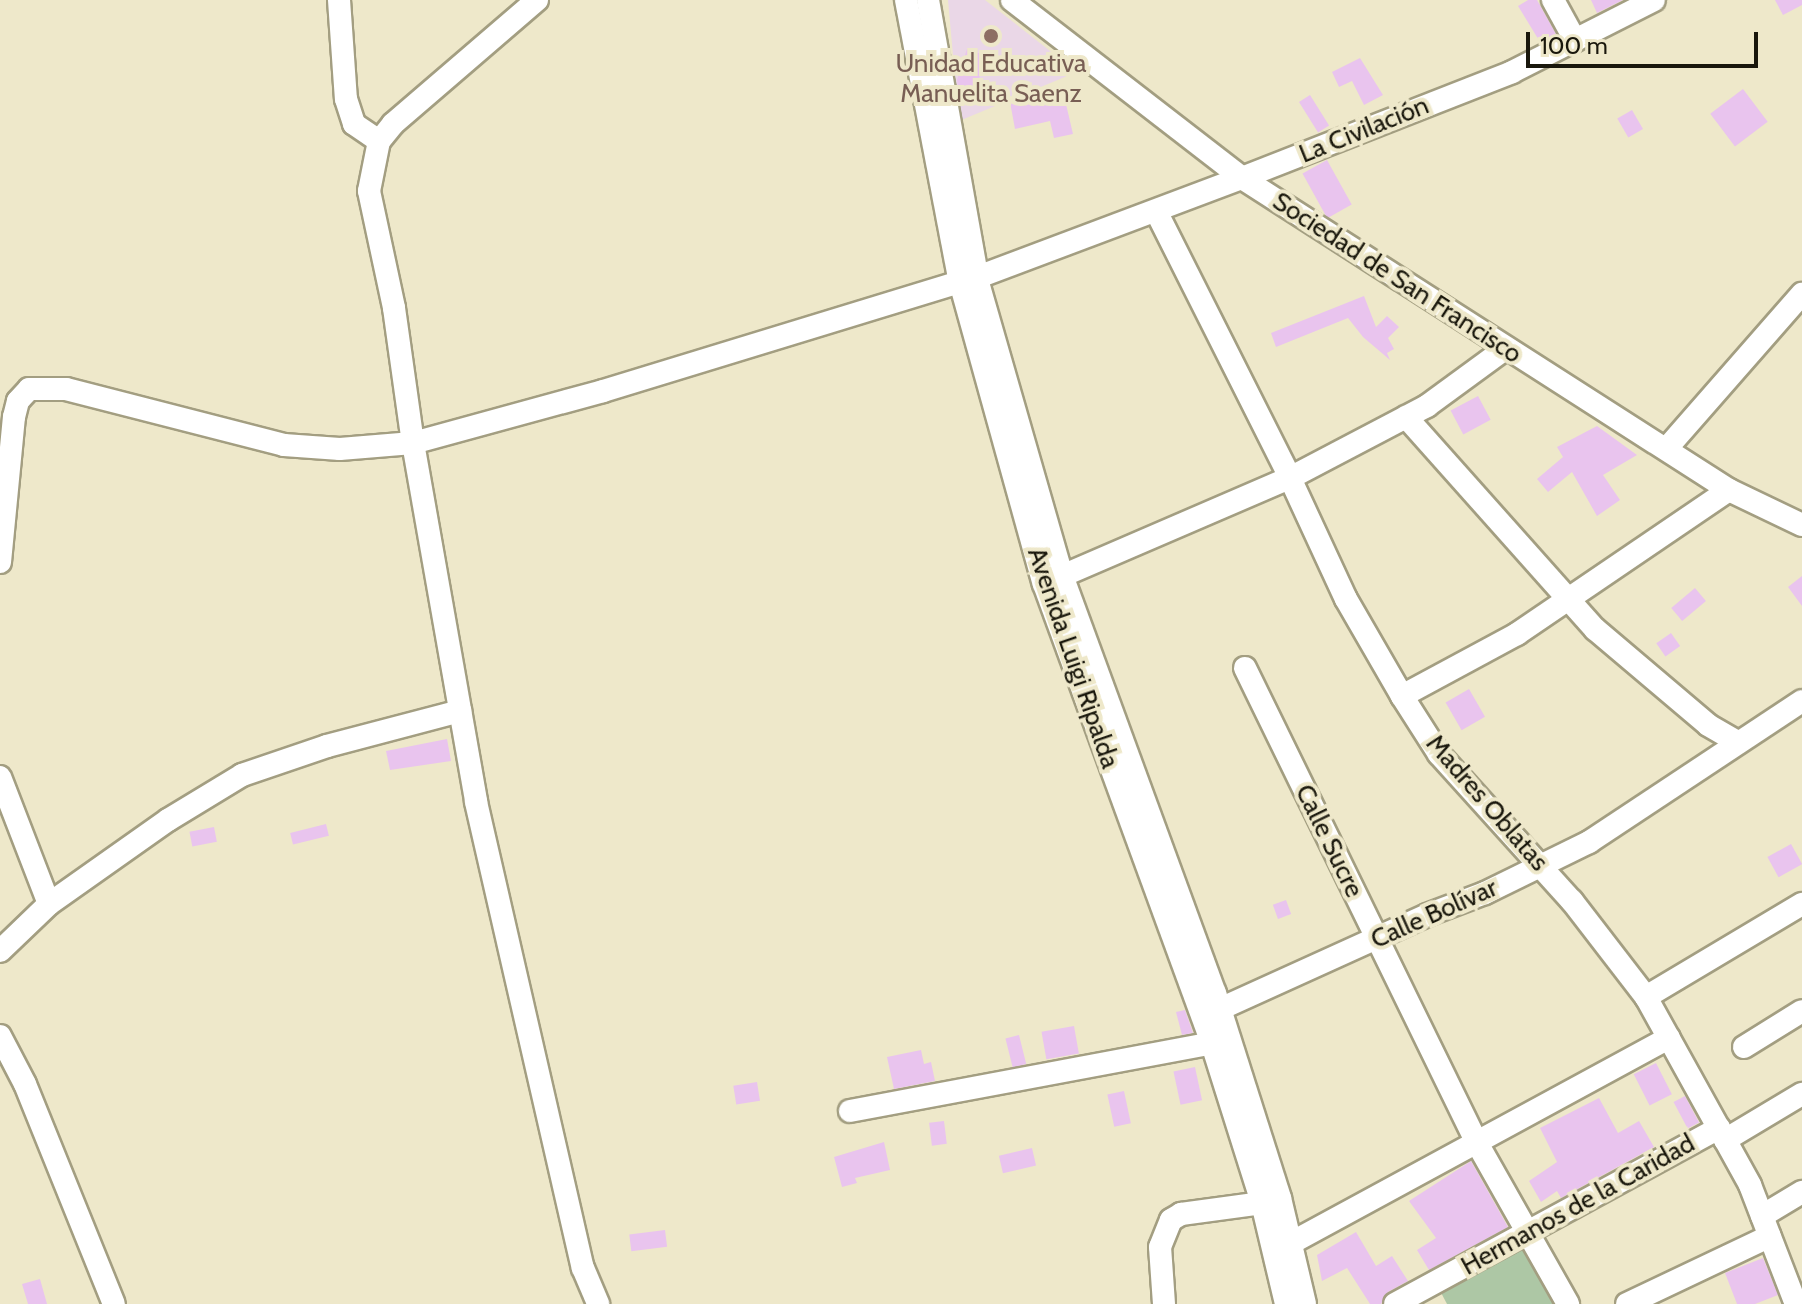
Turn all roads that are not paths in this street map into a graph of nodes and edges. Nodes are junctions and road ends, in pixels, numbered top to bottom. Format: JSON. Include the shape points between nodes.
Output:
{"nodes":[{"id":1,"x":339,"y":0,"type":"edge"},
{"id":2,"x":537,"y":0,"type":"edge"},
{"id":3,"x":906,"y":0,"type":"edge"},
{"id":4,"x":928,"y":0,"type":"edge"},
{"id":5,"x":1012,"y":0,"type":"edge"},
{"id":6,"x":1553,"y":0,"type":"edge"},
{"id":7,"x":1654,"y":0,"type":"edge"},
{"id":8,"x":1575,"y":40,"type":"junction"},
{"id":9,"x":379,"y":141,"type":"junction"},
{"id":10,"x":1242,"y":178,"type":"junction"},
{"id":11,"x":1156,"y":211,"type":"junction"},
{"id":12,"x":969,"y":280,"type":"junction"},
{"id":13,"x":1802,"y":294,"type":"edge"},
{"id":14,"x":1505,"y":349,"type":"junction"},
{"id":15,"x":1406,"y":417,"type":"junction"},
{"id":16,"x":413,"y":443,"type":"junction"},
{"id":17,"x":1667,"y":448,"type":"junction"},
{"id":18,"x":1290,"y":478,"type":"junction"},
{"id":19,"x":1729,"y":490,"type":"junction"},
{"id":20,"x":1802,"y":525,"type":"edge"},
{"id":21,"x":0,"y":562,"type":"edge"},
{"id":22,"x":1054,"y":581,"type":"junction"},
{"id":23,"x":1567,"y":597,"type":"junction"},
{"id":24,"x":1245,"y":668,"type":"dead end"},
{"id":25,"x":1402,"y":696,"type":"junction"},
{"id":26,"x":1802,"y":701,"type":"edge"},
{"id":27,"x":460,"y":711,"type":"junction"},
{"id":28,"x":1738,"y":742,"type":"junction"},
{"id":29,"x":0,"y":777,"type":"edge"},
{"id":30,"x":1542,"y":867,"type":"junction"},
{"id":31,"x":49,"y":904,"type":"junction"},
{"id":32,"x":1802,"y":904,"type":"edge"},
{"id":33,"x":1377,"y":938,"type":"junction"},
{"id":34,"x":0,"y":951,"type":"edge"},
{"id":35,"x":1646,"y":997,"type":"junction"},
{"id":36,"x":1220,"y":1009,"type":"junction"},
{"id":37,"x":1802,"y":1011,"type":"edge"},
{"id":38,"x":0,"y":1036,"type":"edge"},
{"id":39,"x":1669,"y":1038,"type":"junction"},
{"id":40,"x":1221,"y":1042,"type":"junction"},
{"id":41,"x":1744,"y":1047,"type":"dead end"},
{"id":42,"x":1802,"y":1094,"type":"edge"},
{"id":43,"x":850,"y":1111,"type":"dead end"},
{"id":44,"x":1722,"y":1134,"type":"junction"},
{"id":45,"x":1477,"y":1143,"type":"junction"},
{"id":46,"x":1802,"y":1192,"type":"edge"},
{"id":47,"x":1262,"y":1203,"type":"junction"},
{"id":48,"x":1766,"y":1226,"type":"junction"},
{"id":49,"x":1527,"y":1232,"type":"junction"},
{"id":50,"x":1282,"y":1245,"type":"junction"},
{"id":51,"x":1797,"y":1296,"type":"edge"},
{"id":52,"x":110,"y":1303,"type":"edge"},
{"id":53,"x":598,"y":1304,"type":"edge"},
{"id":54,"x":1164,"y":1304,"type":"edge"},
{"id":55,"x":1286,"y":1304,"type":"edge"},
{"id":56,"x":1305,"y":1304,"type":"edge"},
{"id":57,"x":1395,"y":1304,"type":"edge"},
{"id":58,"x":1568,"y":1304,"type":"edge"},
{"id":59,"x":1627,"y":1304,"type":"edge"}],
"edges":[{"from":1,"to":9,"type":"street","via":[[346,99],[354,124]]},
{"from":2,"to":9,"type":"street"},
{"from":3,"to":12,"type":"street","name":"Avenida Luigi Ripalda"},
{"from":4,"to":12,"type":"street","name":"Avenida Luigi Ripalda"},
{"from":5,"to":10,"type":"street","name":"Sociedad de San Francisco"},
{"from":6,"to":8,"type":"street"},
{"from":7,"to":8,"type":"street","name":"La Civilación"},
{"from":8,"to":10,"type":"street","name":"La Civilación","via":[[1512,72]]},
{"from":9,"to":16,"type":"street","via":[[369,191],[394,308]]},
{"from":10,"to":11,"type":"street","name":"La Civilación"},
{"from":10,"to":14,"type":"street","name":"Sociedad de San Francisco"},
{"from":11,"to":12,"type":"street","name":"La Civilación"},
{"from":11,"to":18,"type":"street","name":"Madres Oblatas"},
{"from":12,"to":16,"type":"street","name":"La Civilación"},
{"from":12,"to":22,"type":"street","name":"Avenida Luigi Ripalda"},
{"from":13,"to":17,"type":"street"},
{"from":14,"to":15,"type":"street"},
{"from":14,"to":17,"type":"street","name":"Sociedad de San Francisco"},
{"from":15,"to":18,"type":"street"},
{"from":15,"to":23,"type":"street"},
{"from":16,"to":21,"type":"street","name":"La Civilación","via":[[340,449],[284,445],[66,389],[29,389],[18,401],[14,417]]},
{"from":16,"to":27,"type":"street"},
{"from":17,"to":19,"type":"street","name":"Sociedad de San Francisco"},
{"from":18,"to":22,"type":"street"},
{"from":18,"to":25,"type":"street","name":"Madres Oblatas","via":[[1346,599]]},
{"from":19,"to":20,"type":"street","name":"Sociedad de San Francisco"},
{"from":19,"to":23,"type":"street"},
{"from":22,"to":36,"type":"street","name":"Avenida Luigi Ripalda"},
{"from":22,"to":40,"type":"street","name":"Avenida Luigi Ripalda"},
{"from":23,"to":25,"type":"street","via":[[1517,634]]},
{"from":23,"to":28,"type":"street","via":[[1621,653],[1708,725]]},
{"from":24,"to":33,"type":"street","name":"Calle Sucre"},
{"from":25,"to":30,"type":"street","name":"Madres Oblatas","via":[[1439,754]]},
{"from":26,"to":28,"type":"street","name":"Calle Bolívar"},
{"from":27,"to":31,"type":"street","via":[[242,775]]},
{"from":27,"to":53,"type":"street","via":[[583,1268]]},
{"from":28,"to":30,"type":"street","name":"Calle Bolívar","via":[[1589,842]]},
{"from":29,"to":31,"type":"street"},
{"from":30,"to":33,"type":"street","name":"Calle Bolívar"},
{"from":30,"to":35,"type":"street","name":"Madres Oblatas"},
{"from":31,"to":34,"type":"street"},
{"from":32,"to":35,"type":"street"},
{"from":33,"to":36,"type":"street","name":"Calle Bolívar"},
{"from":33,"to":45,"type":"street","name":"Calle Sucre"},
{"from":35,"to":39,"type":"street","name":"Madres Oblatas"},
{"from":36,"to":40,"type":"street","name":"Avenida Luigi Ripalda"},
{"from":37,"to":41,"type":"street"},
{"from":38,"to":52,"type":"street","via":[[25,1084]]},
{"from":39,"to":44,"type":"street","name":"Madres Oblatas"},
{"from":39,"to":45,"type":"street"},
{"from":40,"to":43,"type":"street"},
{"from":40,"to":47,"type":"street","name":"Avenida Luigi Ripalda"},
{"from":40,"to":50,"type":"street","name":"Avenida Luigi Ripalda"},
{"from":42,"to":44,"type":"street","name":"Hermanos de la Caridad"},
{"from":44,"to":48,"type":"street","name":"Madres Oblatas"},
{"from":44,"to":49,"type":"street","name":"Hermanos de la Caridad"},
{"from":45,"to":49,"type":"street","name":"Calle Sucre"},
{"from":45,"to":50,"type":"street"},
{"from":46,"to":48,"type":"street"},
{"from":47,"to":50,"type":"street","name":"Avenida Luigi Ripalda"},
{"from":47,"to":54,"type":"street","via":[[1181,1214],[1171,1220],[1160,1247]]},
{"from":48,"to":51,"type":"street","name":"Madres Oblatas"},
{"from":48,"to":59,"type":"street"},
{"from":49,"to":57,"type":"street","name":"Hermanos de la Caridad"},
{"from":49,"to":58,"type":"street","name":"Calle Sucre"},
{"from":50,"to":55,"type":"street","name":"Avenida Luigi Ripalda"},
{"from":50,"to":56,"type":"street","name":"Avenida Luigi Ripalda"}]}
